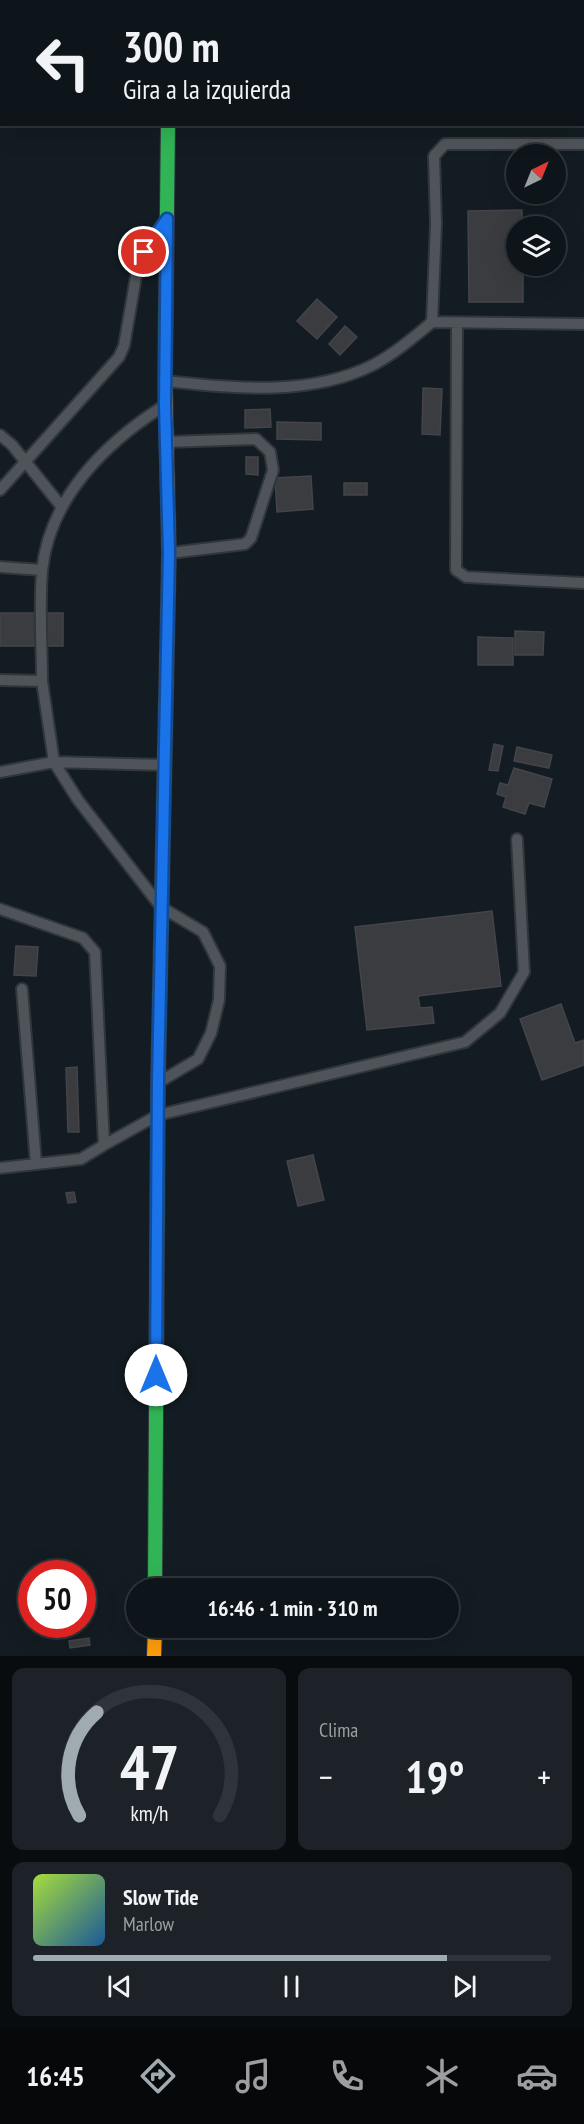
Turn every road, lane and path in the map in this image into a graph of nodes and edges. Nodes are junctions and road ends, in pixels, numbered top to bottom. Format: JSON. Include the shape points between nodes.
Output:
{"nodes":[{"id":1,"x":168,"y":126,"type":"edge"},
{"id":2,"x":584,"y":144,"type":"edge"},
{"id":3,"x":167,"y":219,"type":"junction"},
{"id":4,"x":432,"y":321,"type":"junction"},
{"id":5,"x":457,"y":324,"type":"junction"},
{"id":6,"x":584,"y":324,"type":"edge"},
{"id":7,"x":165,"y":381,"type":"junction"},
{"id":8,"x":165,"y":405,"type":"junction"},
{"id":9,"x":0,"y":435,"type":"edge"},
{"id":10,"x":165,"y":442,"type":"junction"},
{"id":11,"x":26,"y":463,"type":"junction"},
{"id":12,"x":0,"y":490,"type":"edge"},
{"id":13,"x":61,"y":506,"type":"junction"},
{"id":14,"x":169,"y":553,"type":"junction"},
{"id":15,"x":0,"y":567,"type":"edge"},
{"id":16,"x":42,"y":570,"type":"junction"},
{"id":17,"x":584,"y":583,"type":"edge"},
{"id":18,"x":0,"y":680,"type":"edge"},
{"id":19,"x":42,"y":681,"type":"junction"},
{"id":20,"x":54,"y":762,"type":"junction"},
{"id":21,"x":166,"y":765,"type":"junction"},
{"id":22,"x":0,"y":772,"type":"edge"},
{"id":23,"x":517,"y":839,"type":"dead end"},
{"id":24,"x":161,"y":907,"type":"junction"},
{"id":25,"x":0,"y":909,"type":"edge"},
{"id":26,"x":22,"y":989,"type":"dead end"},
{"id":27,"x":158,"y":1083,"type":"junction"},
{"id":28,"x":158,"y":1115,"type":"junction"},
{"id":29,"x":104,"y":1145,"type":"junction"},
{"id":30,"x":36,"y":1164,"type":"junction"},
{"id":31,"x":0,"y":1168,"type":"edge"},
{"id":32,"x":155,"y":1578,"type":"edge"},
{"id":33,"x":155,"y":1638,"type":"edge"},
{"id":34,"x":154,"y":1656,"type":"edge"}],
"edges":[{"from":1,"to":3,"type":"main road"},
{"from":2,"to":4,"type":"lane","via":[[445,144],[434,156]]},
{"from":3,"to":7,"type":"main road"},
{"from":3,"to":11,"type":"lane","via":[[138,265],[119,357]]},
{"from":4,"to":5,"type":"lane"},
{"from":4,"to":7,"type":"lane","via":[[373,365],[333,379],[283,388]]},
{"from":5,"to":6,"type":"lane"},
{"from":5,"to":17,"type":"lane","via":[[456,570],[466,577]]},
{"from":7,"to":8,"type":"main road"},
{"from":8,"to":10,"type":"main road"},
{"from":8,"to":13,"type":"lane","via":[[111,443]]},
{"from":9,"to":11,"type":"lane"},
{"from":10,"to":14,"type":"main road"},
{"from":10,"to":14,"type":"lane","via":[[256,438],[270,452],[273,470],[251,538],[245,544]]},
{"from":11,"to":12,"type":"lane"},
{"from":11,"to":13,"type":"lane"},
{"from":13,"to":16,"type":"lane"},
{"from":14,"to":21,"type":"main road"},
{"from":15,"to":16,"type":"lane"},
{"from":16,"to":19,"type":"lane"},
{"from":18,"to":19,"type":"lane"},
{"from":19,"to":20,"type":"lane"},
{"from":20,"to":21,"type":"lane"},
{"from":20,"to":22,"type":"lane"},
{"from":20,"to":24,"type":"lane","via":[[78,800]]},
{"from":21,"to":24,"type":"main road"},
{"from":23,"to":28,"type":"lane","via":[[525,972],[500,1013],[465,1042]]},
{"from":24,"to":27,"type":"main road"},
{"from":24,"to":27,"type":"lane","via":[[203,932],[220,966],[219,1000],[211,1033],[198,1059]]},
{"from":25,"to":29,"type":"lane","via":[[82,938],[94,952]]},
{"from":26,"to":30,"type":"lane"},
{"from":27,"to":28,"type":"main road"},
{"from":28,"to":29,"type":"lane"},
{"from":28,"to":32,"type":"main road"},
{"from":29,"to":30,"type":"lane","via":[[81,1159]]},
{"from":30,"to":31,"type":"lane"},
{"from":33,"to":34,"type":"main road"}]}
